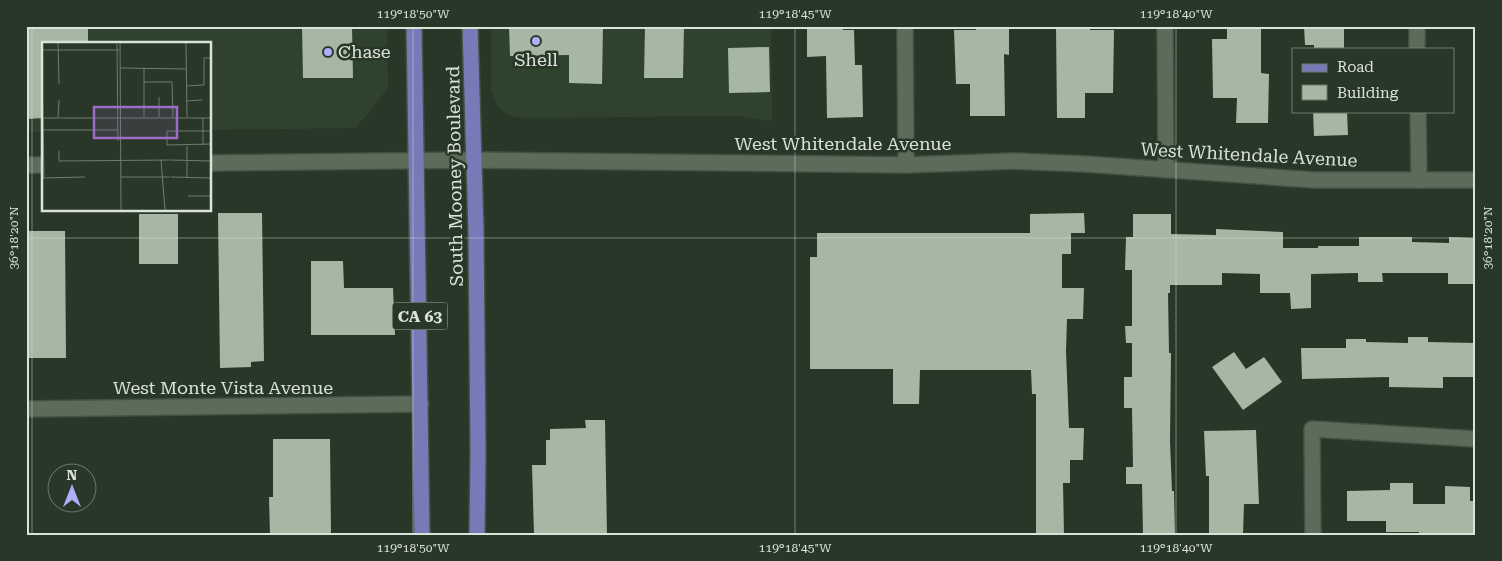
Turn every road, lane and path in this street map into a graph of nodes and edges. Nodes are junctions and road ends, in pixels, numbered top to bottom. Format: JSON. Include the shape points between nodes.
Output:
{"nodes":[{"id":1,"x":414,"y":26,"type":"edge"},
{"id":2,"x":470,"y":26,"type":"edge"},
{"id":3,"x":905,"y":26,"type":"edge"},
{"id":4,"x":1165,"y":26,"type":"edge"},
{"id":5,"x":1417,"y":26,"type":"edge"},
{"id":6,"x":1417,"y":48,"type":"edge"},
{"id":7,"x":1418,"y":112,"type":"edge"},
{"id":8,"x":417,"y":160,"type":"junction"},
{"id":9,"x":474,"y":160,"type":"junction"},
{"id":10,"x":211,"y":163,"type":"edge"},
{"id":11,"x":26,"y":165,"type":"edge"},
{"id":12,"x":42,"y":165,"type":"edge"},
{"id":13,"x":906,"y":165,"type":"junction"},
{"id":14,"x":1166,"y":170,"type":"junction"},
{"id":15,"x":1419,"y":180,"type":"junction"},
{"id":16,"x":1476,"y":180,"type":"edge"},
{"id":17,"x":420,"y":404,"type":"junction"},
{"id":18,"x":26,"y":409,"type":"edge"},
{"id":19,"x":1476,"y":439,"type":"edge"},
{"id":20,"x":422,"y":535,"type":"edge"},
{"id":21,"x":477,"y":535,"type":"edge"},
{"id":22,"x":1313,"y":535,"type":"edge"}],
"edges":[{"from":1,"to":8,"type":"main road","number":"CA 63"},
{"from":2,"to":9,"type":"main road","name":"South Mooney Boulevard"},
{"from":3,"to":13,"type":"street"},
{"from":4,"to":14,"type":"street"},
{"from":5,"to":6,"type":"street"},
{"from":7,"to":15,"type":"street"},
{"from":8,"to":9,"type":"street","name":"West Whitendale Avenue"},
{"from":8,"to":10,"type":"street","name":"West Whitendale Avenue"},
{"from":8,"to":17,"type":"main road","number":"CA 63"},
{"from":9,"to":13,"type":"street","name":"West Whitendale Avenue"},
{"from":9,"to":21,"type":"main road","name":"South Mooney Boulevard"},
{"from":11,"to":12,"type":"street"},
{"from":13,"to":14,"type":"street","name":"West Whitendale Avenue","via":[[1013,161]]},
{"from":14,"to":15,"type":"street","name":"West Whitendale Avenue","via":[[1314,180]]},
{"from":15,"to":16,"type":"street","name":"West Whitendale Avenue"},
{"from":17,"to":18,"type":"street","name":"West Monte Vista Avenue"},
{"from":17,"to":20,"type":"main road","number":"CA 63"},
{"from":19,"to":22,"type":"street","via":[[1312,429]]}]}
